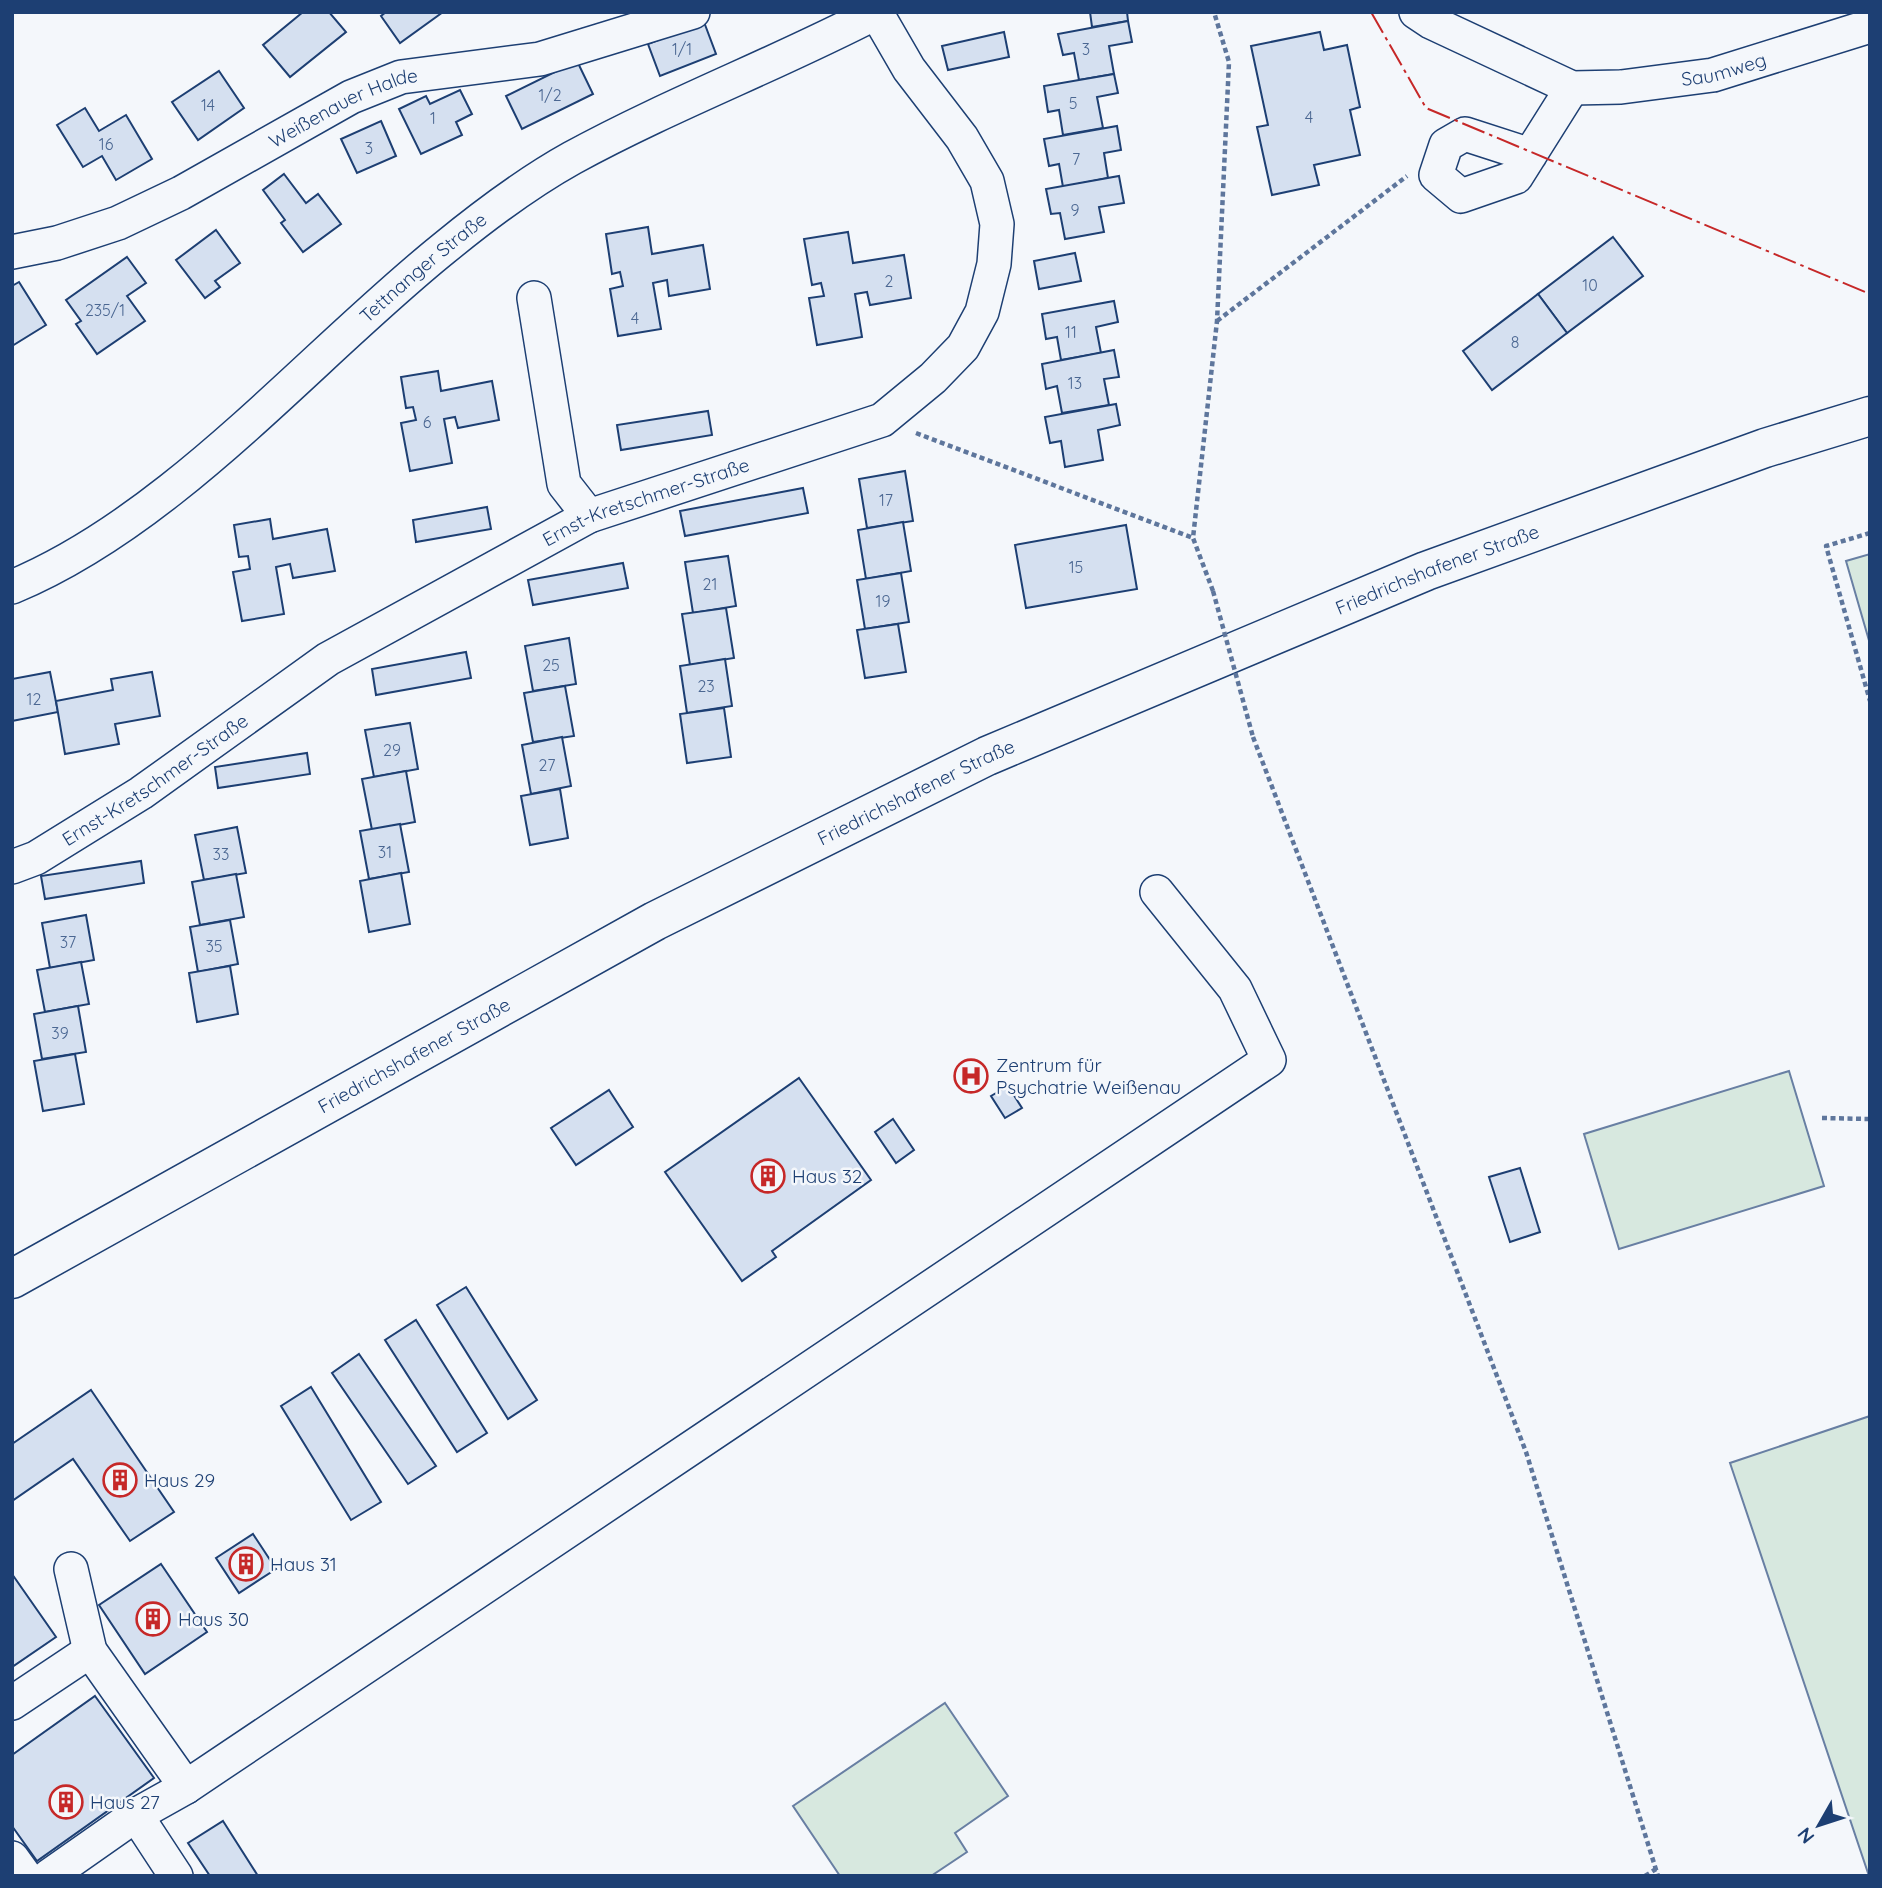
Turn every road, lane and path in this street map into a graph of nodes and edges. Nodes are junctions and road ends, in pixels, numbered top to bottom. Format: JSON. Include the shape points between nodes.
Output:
{"nodes":[{"id":1,"x":693,"y":12,"type":"edge"},
{"id":2,"x":877,"y":12,"type":"edge"},
{"id":3,"x":1214,"y":12,"type":"edge"},
{"id":4,"x":1416,"y":12,"type":"edge"},
{"id":5,"x":1870,"y":26,"type":"edge"},
{"id":6,"x":1572,"y":88,"type":"junction"},
{"id":7,"x":1446,"y":145,"type":"junction"},
{"id":8,"x":1530,"y":155,"type":"junction"},
{"id":9,"x":12,"y":252,"type":"edge"},
{"id":10,"x":534,"y":298,"type":"dead end"},
{"id":11,"x":1217,"y":321,"type":"junction"},
{"id":12,"x":1870,"y":416,"type":"edge"},
{"id":13,"x":882,"y":420,"type":"junction"},
{"id":14,"x":589,"y":516,"type":"junction"},
{"id":15,"x":1870,"y":533,"type":"edge"},
{"id":16,"x":1193,"y":538,"type":"junction"},
{"id":17,"x":12,"y":587,"type":"edge"},
{"id":18,"x":1870,"y":701,"type":"edge"},
{"id":19,"x":12,"y":867,"type":"edge"},
{"id":20,"x":1157,"y":892,"type":"dead end"},
{"id":21,"x":1822,"y":1118,"type":"dead end"},
{"id":22,"x":1870,"y":1119,"type":"edge"},
{"id":23,"x":12,"y":1279,"type":"edge"},
{"id":24,"x":71,"y":1569,"type":"dead end"},
{"id":25,"x":90,"y":1651,"type":"junction"},
{"id":26,"x":12,"y":1703,"type":"edge"},
{"id":27,"x":186,"y":1787,"type":"junction"},
{"id":28,"x":136,"y":1815,"type":"junction"},
{"id":29,"x":12,"y":1857,"type":"edge"},
{"id":30,"x":1656,"y":1869,"type":"junction"},
{"id":31,"x":25,"y":1876,"type":"edge"},
{"id":32,"x":49,"y":1876,"type":"edge"},
{"id":33,"x":176,"y":1876,"type":"edge"},
{"id":34,"x":1645,"y":1876,"type":"edge"},
{"id":35,"x":1658,"y":1876,"type":"edge"}],
"edges":[{"from":1,"to":9,"type":"street","name":"Weißenauer Halde","via":[[540,59],[401,77],[351,97],[181,193],[118,223]]},
{"from":2,"to":13,"type":"street","name":"Ernst-Kretschmer-Straße","via":[[909,69],[962,138],[987,181],[996,224],[994,264],[982,312],[963,347]]},
{"from":2,"to":17,"type":"street","name":"Tettnanger Straße","via":[[570,159],[443,249],[210,456],[149,504],[76,554]]},
{"from":3,"to":11,"type":"path","via":[[1229,62]]},
{"from":4,"to":6,"type":"street","name":"Saumweg"},
{"from":5,"to":6,"type":"street","name":"Saumweg","via":[[1713,75],[1621,87]]},
{"from":6,"to":8,"type":"street"},
{"from":7,"to":8,"type":"street","via":[[1465,134]]},
{"from":7,"to":8,"type":"street","via":[[1436,175],[1461,196],[1516,177]]},
{"from":7,"to":11,"type":"path"},
{"from":10,"to":14,"type":"street","via":[[564,484]]},
{"from":11,"to":16,"type":"path"},
{"from":12,"to":23,"type":"main road","name":"Friedrichshafener Straße","via":[[1765,448],[1426,571],[987,756],[643,928]]},
{"from":13,"to":14,"type":"street","name":"Ernst-Kretschmer-Straße"},
{"from":13,"to":16,"type":"path"},
{"from":14,"to":19,"type":"street","name":"Ernst-Kretschmer-Straße","via":[[328,659],[141,793],[36,858]]},
{"from":15,"to":18,"type":"path","via":[[1826,546]]},
{"from":16,"to":30,"type":"path","bridge":true,"via":[[1213,591],[1253,737],[1526,1452]]},
{"from":20,"to":27,"type":"street","via":[[1235,989],[1269,1060]]},
{"from":21,"to":22,"type":"path"},
{"from":24,"to":25,"type":"street"},
{"from":25,"to":26,"type":"street"},
{"from":25,"to":27,"type":"street"},
{"from":27,"to":28,"type":"street"},
{"from":28,"to":32,"type":"street"},
{"from":28,"to":33,"type":"street"},
{"from":29,"to":31,"type":"street"},
{"from":30,"to":34,"type":"path"},
{"from":30,"to":35,"type":"path"}]}
